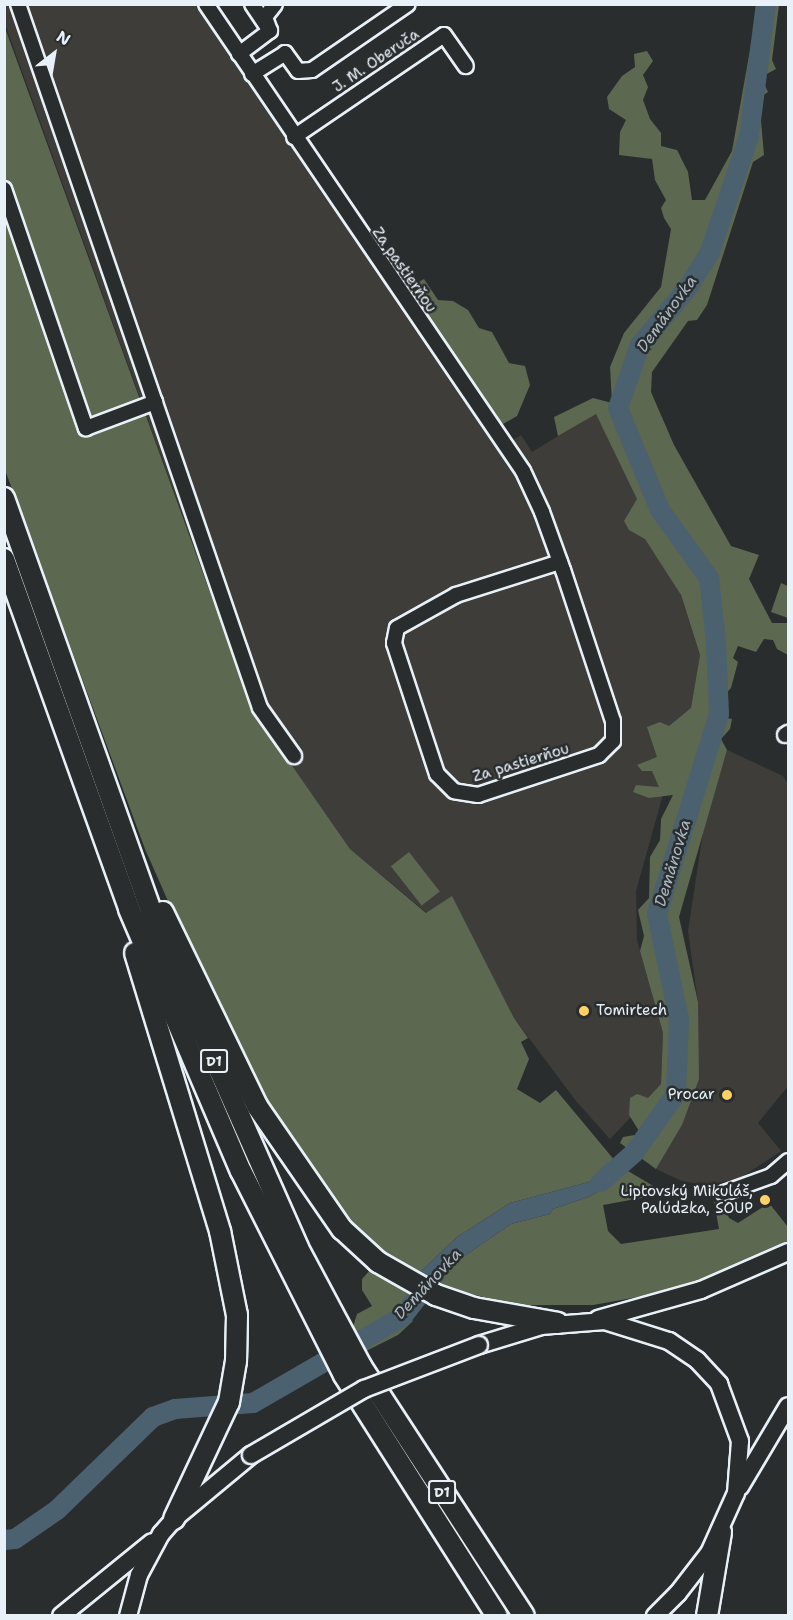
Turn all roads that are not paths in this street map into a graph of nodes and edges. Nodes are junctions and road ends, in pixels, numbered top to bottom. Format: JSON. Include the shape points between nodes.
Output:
{"nodes":[{"id":1,"x":18,"y":4,"type":"edge"},
{"id":2,"x":206,"y":4,"type":"edge"},
{"id":3,"x":252,"y":4,"type":"edge"},
{"id":4,"x":275,"y":4,"type":"edge"},
{"id":5,"x":408,"y":4,"type":"edge"},
{"id":6,"x":268,"y":28,"type":"junction"},
{"id":7,"x":285,"y":52,"type":"junction"},
{"id":8,"x":239,"y":54,"type":"junction"},
{"id":9,"x":466,"y":66,"type":"dead end"},
{"id":10,"x":252,"y":74,"type":"junction"},
{"id":11,"x":294,"y":137,"type":"junction"},
{"id":12,"x":4,"y":189,"type":"edge"},
{"id":13,"x":155,"y":402,"type":"junction"},
{"id":14,"x":4,"y":498,"type":"edge"},
{"id":15,"x":4,"y":559,"type":"edge"},
{"id":16,"x":560,"y":562,"type":"junction"},
{"id":17,"x":294,"y":756,"type":"dead end"},
{"id":18,"x":104,"y":786,"type":"junction"},
{"id":19,"x":129,"y":909,"type":"junction"},
{"id":20,"x":789,"y":1161,"type":"edge"},
{"id":21,"x":724,"y":1193,"type":"dead end"},
{"id":22,"x":789,"y":1252,"type":"edge"},
{"id":23,"x":592,"y":1321,"type":"junction"},
{"id":24,"x":558,"y":1323,"type":"junction"},
{"id":25,"x":332,"y":1333,"type":"junction"},
{"id":26,"x":352,"y":1371,"type":"junction"},
{"id":27,"x":789,"y":1406,"type":"edge"},
{"id":28,"x":736,"y":1493,"type":"junction"},
{"id":29,"x":167,"y":1527,"type":"junction"},
{"id":30,"x":721,"y":1532,"type":"junction"},
{"id":31,"x":656,"y":1614,"type":"edge"},
{"id":32,"x":61,"y":1616,"type":"edge"},
{"id":33,"x":128,"y":1616,"type":"edge"},
{"id":34,"x":497,"y":1616,"type":"edge"},
{"id":35,"x":524,"y":1616,"type":"edge"},
{"id":36,"x":707,"y":1616,"type":"edge"}],
"edges":[{"from":1,"to":13,"type":"street"},
{"from":2,"to":8,"type":"street","name":"Za pastierňou"},
{"from":3,"to":6,"type":"street"},
{"from":4,"to":6,"type":"street","via":[[266,14]]},
{"from":5,"to":7,"type":"street","via":[[312,70],[298,71]]},
{"from":6,"to":7,"type":"street"},
{"from":6,"to":8,"type":"street"},
{"from":7,"to":10,"type":"street"},
{"from":8,"to":10,"type":"street","name":"Za pastierňou"},
{"from":9,"to":11,"type":"street","name":"J. M. Oberuča","via":[[444,34]]},
{"from":10,"to":11,"type":"street","name":"Za pastierňou"},
{"from":11,"to":16,"type":"street","name":"Za pastierňou","via":[[514,456],[538,502]]},
{"from":12,"to":13,"type":"street","via":[[87,428]]},
{"from":13,"to":17,"type":"street","via":[[260,708]]},
{"from":14,"to":18,"type":"highway","number":"D1"},
{"from":15,"to":19,"type":"highway","number":"D1"},
{"from":16,"to":16,"type":"street","name":"Za pastierňou","via":[[456,595],[397,628],[394,643],[437,774],[454,791],[478,795],[599,755],[613,741],[613,721]]},
{"from":18,"to":24,"type":"highway","via":[[257,1106],[320,1202],[378,1262],[436,1295],[474,1308]]},
{"from":18,"to":25,"type":"highway","number":"D1","via":[[160,936]]},
{"from":19,"to":25,"type":"highway","number":"D1","via":[[241,1171]]},
{"from":19,"to":29,"type":"highway","via":[[136,958],[220,1231],[234,1293],[237,1340],[229,1402]]},
{"from":20,"to":21,"type":"street","via":[[771,1176]]},
{"from":22,"to":23,"type":"main road","via":[[701,1290]]},
{"from":23,"to":24,"type":"main road"},
{"from":23,"to":28,"type":"main road","via":[[655,1334],[686,1351],[713,1375],[727,1399],[739,1434],[741,1463]]},
{"from":24,"to":29,"type":"main road","bridge":true,"via":[[479,1344],[364,1389],[251,1455]]},
{"from":25,"to":26,"type":"highway","number":"D1"},
{"from":26,"to":34,"type":"highway","number":"D1"},
{"from":26,"to":35,"type":"highway","number":"D1"},
{"from":27,"to":28,"type":"main road"},
{"from":28,"to":30,"type":"main road"},
{"from":29,"to":32,"type":"main road"},
{"from":29,"to":33,"type":"main road","via":[[139,1575]]},
{"from":30,"to":31,"type":"main road","via":[[695,1573]]},
{"from":30,"to":36,"type":"highway"}]}
